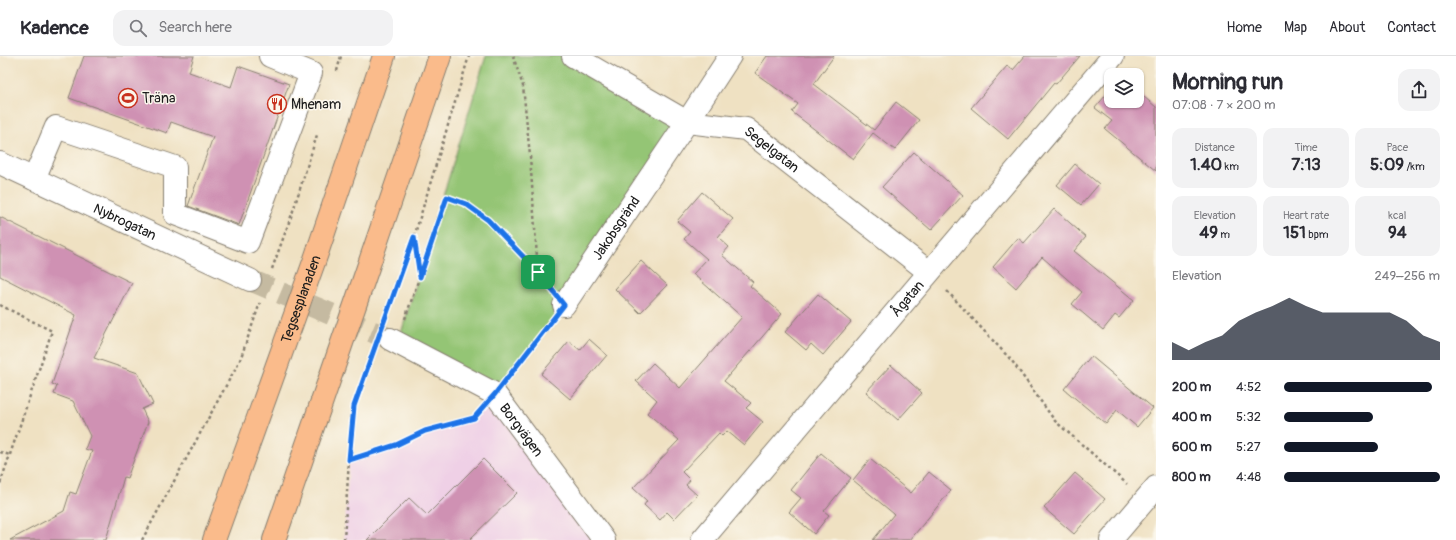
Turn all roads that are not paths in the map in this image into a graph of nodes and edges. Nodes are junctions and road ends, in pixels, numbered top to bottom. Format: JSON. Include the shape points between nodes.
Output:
{"nodes":[{"id":1,"x":270,"y":56,"type":"edge"},
{"id":2,"x":384,"y":56,"type":"edge"},
{"id":3,"x":440,"y":56,"type":"edge"},
{"id":4,"x":573,"y":56,"type":"edge"},
{"id":5,"x":730,"y":56,"type":"edge"},
{"id":6,"x":1112,"y":56,"type":"edge"},
{"id":7,"x":311,"y":64,"type":"edge"},
{"id":8,"x":687,"y":122,"type":"junction"},
{"id":9,"x":0,"y":163,"type":"edge"},
{"id":10,"x":34,"y":179,"type":"junction"},
{"id":11,"x":929,"y":272,"type":"junction"},
{"id":12,"x":250,"y":280,"type":"tunnel mouth"},
{"id":13,"x":564,"y":305,"type":"road end"},
{"id":14,"x":390,"y":339,"type":"tunnel mouth"},
{"id":15,"x":1151,"y":494,"type":"edge"},
{"id":16,"x":214,"y":540,"type":"edge"},
{"id":17,"x":274,"y":540,"type":"edge"},
{"id":18,"x":604,"y":540,"type":"edge"},
{"id":19,"x":702,"y":540,"type":"edge"},
{"id":20,"x":1111,"y":540,"type":"edge"}],
"edges":[{"from":1,"to":7,"type":"street"},
{"from":2,"to":16,"type":"main road","name":"Tegsesplanaden","via":[[314,262]]},
{"from":3,"to":17,"type":"main road"},
{"from":4,"to":8,"type":"street","name":"Segelgatan"},
{"from":5,"to":8,"type":"street","name":"Jakobsgränd"},
{"from":6,"to":11,"type":"street","name":"Ågatan"},
{"from":7,"to":10,"type":"street","via":[[248,242],[175,214],[175,167],[56,127]]},
{"from":8,"to":11,"type":"street","name":"Segelgatan","via":[[746,129]]},
{"from":8,"to":13,"type":"street","name":"Jakobsgränd"},
{"from":9,"to":10,"type":"street","name":"Nybrogatan"},
{"from":10,"to":12,"type":"street","name":"Nybrogatan"},
{"from":11,"to":19,"type":"street","name":"Ågatan"},
{"from":14,"to":18,"type":"street","name":"Borgvägen","via":[[495,394]]},
{"from":15,"to":20,"type":"street"}]}
